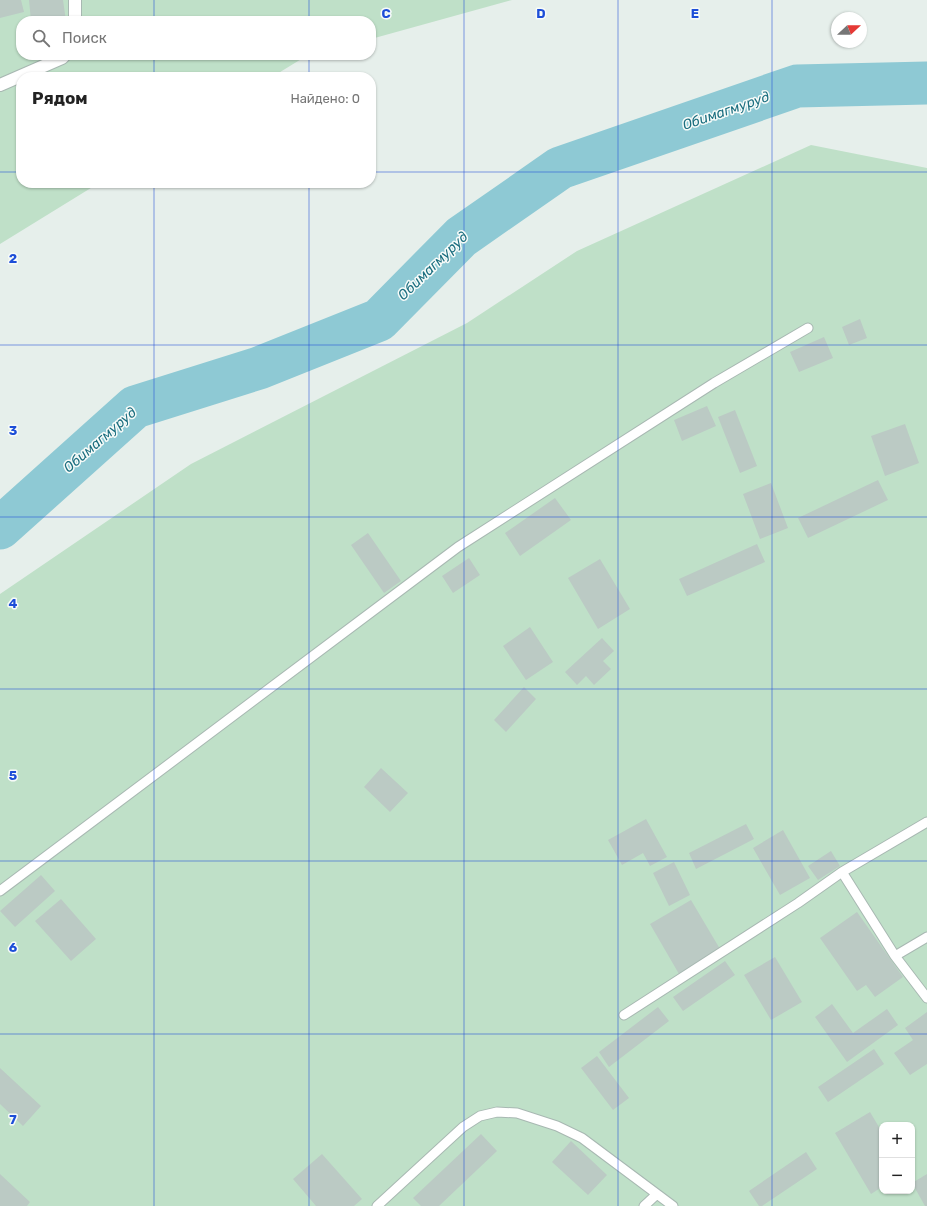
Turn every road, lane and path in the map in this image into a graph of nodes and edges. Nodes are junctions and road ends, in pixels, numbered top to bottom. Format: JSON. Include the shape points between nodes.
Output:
{"nodes":[{"id":1,"x":75,"y":0,"type":"edge"},
{"id":2,"x":75,"y":16,"type":"edge"},
{"id":3,"x":57,"y":60,"type":"edge"},
{"id":4,"x":30,"y":72,"type":"edge"},
{"id":5,"x":16,"y":78,"type":"edge"},
{"id":6,"x":0,"y":85,"type":"edge"},
{"id":7,"x":808,"y":328,"type":"dead end"},
{"id":8,"x":927,"y":822,"type":"edge"},
{"id":9,"x":842,"y":872,"type":"junction"},
{"id":10,"x":0,"y":891,"type":"edge"},
{"id":11,"x":927,"y":936,"type":"edge"},
{"id":12,"x":895,"y":956,"type":"junction"},
{"id":13,"x":927,"y":998,"type":"edge"},
{"id":14,"x":624,"y":1015,"type":"dead end"},
{"id":15,"x":657,"y":1194,"type":"junction"},
{"id":16,"x":377,"y":1206,"type":"edge"},
{"id":17,"x":644,"y":1206,"type":"edge"},
{"id":18,"x":673,"y":1206,"type":"edge"}],
"edges":[{"from":1,"to":2,"type":"street"},
{"from":3,"to":4,"type":"street"},
{"from":5,"to":6,"type":"street"},
{"from":7,"to":10,"type":"lane","via":[[714,383],[458,547]]},
{"from":8,"to":9,"type":"lane"},
{"from":9,"to":12,"type":"lane"},
{"from":9,"to":14,"type":"lane"},
{"from":11,"to":12,"type":"lane"},
{"from":12,"to":13,"type":"lane"},
{"from":15,"to":16,"type":"lane","via":[[582,1138],[557,1126],[517,1113],[497,1112],[480,1116],[463,1127]]},
{"from":15,"to":17,"type":"lane"},
{"from":15,"to":18,"type":"lane"}]}
